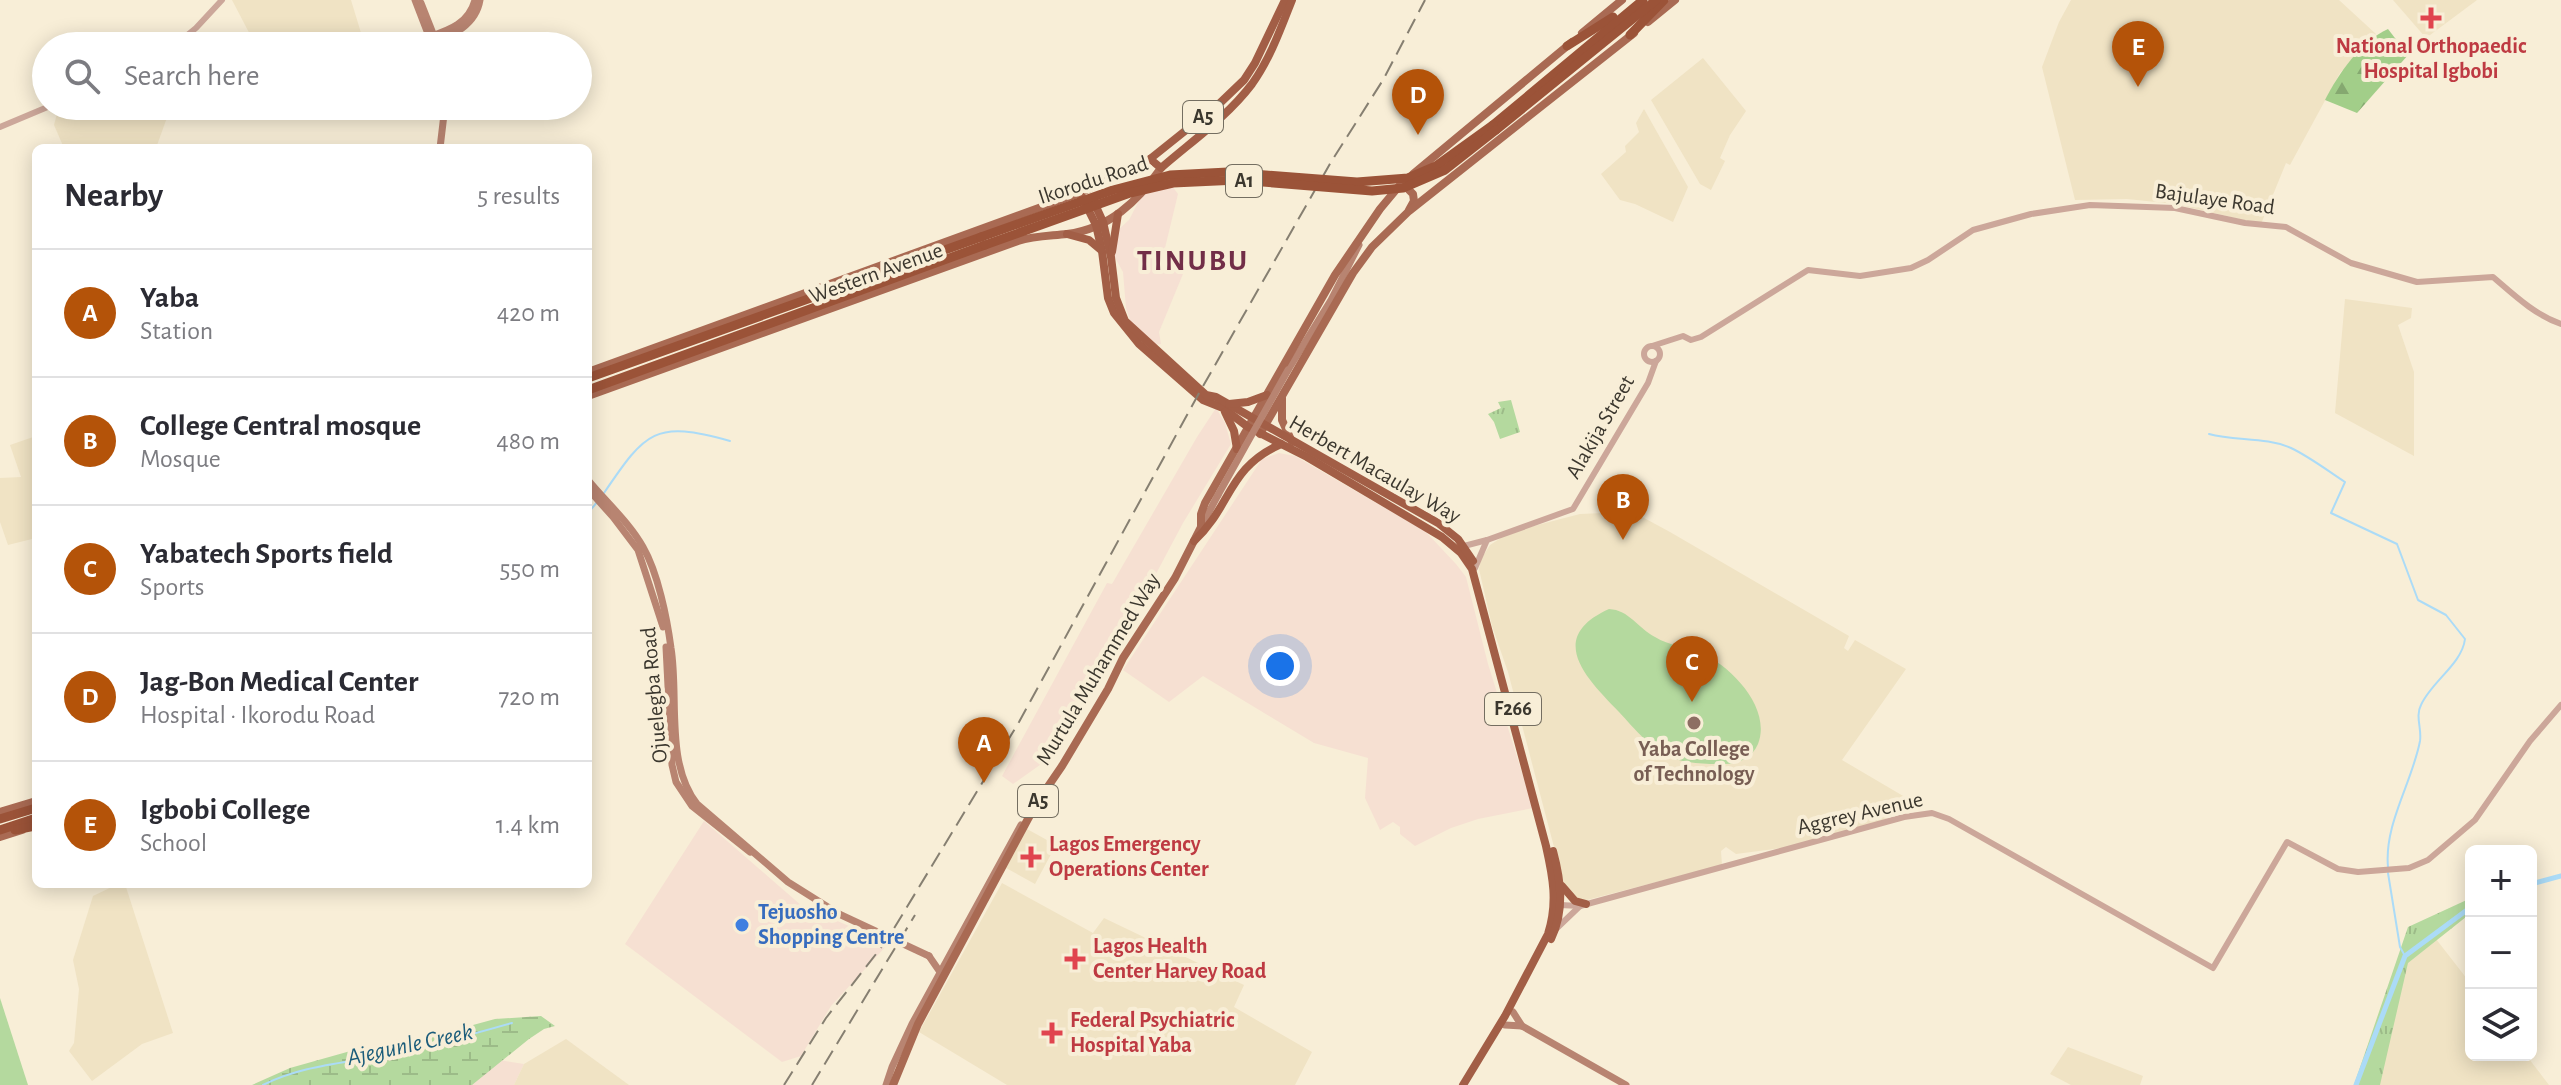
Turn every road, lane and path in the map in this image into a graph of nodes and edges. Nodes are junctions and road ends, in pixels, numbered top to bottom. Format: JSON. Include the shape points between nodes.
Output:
{"nodes":[{"id":1,"x":222,"y":0,"type":"edge"},
{"id":2,"x":417,"y":0,"type":"edge"},
{"id":3,"x":478,"y":0,"type":"edge"},
{"id":4,"x":1285,"y":0,"type":"edge"},
{"id":5,"x":1292,"y":0,"type":"edge"},
{"id":6,"x":1622,"y":0,"type":"edge"},
{"id":7,"x":1642,"y":0,"type":"edge"},
{"id":8,"x":1656,"y":0,"type":"edge"},
{"id":9,"x":1664,"y":0,"type":"edge"},
{"id":10,"x":1675,"y":0,"type":"edge"},
{"id":11,"x":191,"y":32,"type":"edge"},
{"id":12,"x":430,"y":32,"type":"edge"},
{"id":13,"x":457,"y":32,"type":"edge"},
{"id":14,"x":1630,"y":35,"type":"junction"},
{"id":15,"x":1567,"y":46,"type":"junction"},
{"id":16,"x":32,"y":114,"type":"edge"},
{"id":17,"x":445,"y":120,"type":"edge"},
{"id":18,"x":0,"y":127,"type":"edge"},
{"id":19,"x":1494,"y":127,"type":"junction"},
{"id":20,"x":442,"y":144,"type":"edge"},
{"id":21,"x":1150,"y":159,"type":"junction"},
{"id":22,"x":1161,"y":168,"type":"junction"},
{"id":23,"x":1415,"y":172,"type":"junction"},
{"id":24,"x":1398,"y":187,"type":"junction"},
{"id":25,"x":1084,"y":191,"type":"junction"},
{"id":26,"x":1435,"y":192,"type":"junction"},
{"id":27,"x":1409,"y":211,"type":"junction"},
{"id":28,"x":1118,"y":214,"type":"junction"},
{"id":29,"x":1099,"y":224,"type":"junction"},
{"id":30,"x":1067,"y":234,"type":"junction"},
{"id":31,"x":983,"y":241,"type":"joint"},
{"id":32,"x":1102,"y":251,"type":"junction"},
{"id":33,"x":1111,"y":257,"type":"junction"},
{"id":34,"x":885,"y":275,"type":"junction"},
{"id":35,"x":821,"y":290,"type":"junction"},
{"id":36,"x":1327,"y":299,"type":"junction"},
{"id":37,"x":840,"y":301,"type":"junction"},
{"id":38,"x":2561,"y":324,"type":"edge"},
{"id":39,"x":1673,"y":338,"type":"junction"},
{"id":40,"x":1652,"y":346,"type":"junction"},
{"id":41,"x":1658,"y":358,"type":"junction"},
{"id":42,"x":1645,"y":359,"type":"junction"},
{"id":43,"x":592,"y":374,"type":"edge"},
{"id":44,"x":592,"y":374,"type":"edge"},
{"id":45,"x":1648,"y":383,"type":"junction"},
{"id":46,"x":592,"y":391,"type":"edge"},
{"id":47,"x":592,"y":392,"type":"edge"},
{"id":48,"x":1284,"y":392,"type":"junction"},
{"id":49,"x":1267,"y":395,"type":"junction"},
{"id":50,"x":1226,"y":406,"type":"junction"},
{"id":51,"x":1250,"y":422,"type":"junction"},
{"id":52,"x":1262,"y":429,"type":"junction"},
{"id":53,"x":1293,"y":442,"type":"junction"},
{"id":54,"x":1281,"y":444,"type":"junction"},
{"id":55,"x":1237,"y":449,"type":"junction"},
{"id":56,"x":592,"y":486,"type":"edge"},
{"id":57,"x":592,"y":492,"type":"edge"},
{"id":58,"x":600,"y":499,"type":"junction"},
{"id":59,"x":1201,"y":527,"type":"junction"},
{"id":60,"x":1487,"y":540,"type":"junction"},
{"id":61,"x":1194,"y":541,"type":"junction"},
{"id":62,"x":1464,"y":546,"type":"junction"},
{"id":63,"x":1475,"y":568,"type":"junction"},
{"id":64,"x":2561,"y":705,"type":"edge"},
{"id":65,"x":32,"y":802,"type":"edge"},
{"id":66,"x":1036,"y":804,"type":"junction"},
{"id":67,"x":32,"y":809,"type":"edge"},
{"id":68,"x":0,"y":812,"type":"edge"},
{"id":69,"x":0,"y":819,"type":"edge"},
{"id":70,"x":32,"y":823,"type":"edge"},
{"id":71,"x":0,"y":834,"type":"edge"},
{"id":72,"x":1560,"y":883,"type":"junction"},
{"id":73,"x":1560,"y":905,"type":"junction"},
{"id":74,"x":1583,"y":905,"type":"junction"},
{"id":75,"x":1555,"y":930,"type":"junction"},
{"id":76,"x":929,"y":956,"type":"junction"},
{"id":77,"x":948,"y":958,"type":"junction"},
{"id":78,"x":940,"y":972,"type":"junction"},
{"id":79,"x":1513,"y":1012,"type":"junction"},
{"id":80,"x":1505,"y":1025,"type":"junction"},
{"id":81,"x":1522,"y":1026,"type":"junction"},
{"id":82,"x":886,"y":1085,"type":"edge"},
{"id":83,"x":893,"y":1085,"type":"edge"},
{"id":84,"x":1466,"y":1085,"type":"edge"},
{"id":85,"x":1626,"y":1085,"type":"edge"}],
"edges":[{"from":1,"to":11,"type":"street"},
{"from":2,"to":12,"type":"main road"},
{"from":3,"to":13,"type":"main road","via":[[474,18]]},
{"from":4,"to":21,"type":"highway","number":"A5","via":[[1244,80]]},
{"from":5,"to":22,"type":"highway","number":"A5","via":[[1251,85]]},
{"from":6,"to":15,"type":"main road"},
{"from":7,"to":15,"type":"highway"},
{"from":7,"to":19,"type":"highway","name":"Ikorodu Road","number":"A1"},
{"from":8,"to":19,"type":"highway","name":"Ikorodu Road","number":"A1"},
{"from":9,"to":14,"type":"highway"},
{"from":10,"to":14,"type":"main road"},
{"from":14,"to":26,"type":"main road"},
{"from":15,"to":23,"type":"main road"},
{"from":16,"to":18,"type":"street"},
{"from":17,"to":20,"type":"main road"},
{"from":19,"to":31,"type":"highway","name":"Ikorodu Road","number":"A1","bridge":true,"via":[[1408,178],[1357,182],[1228,172],[1170,175],[1113,190]]},
{"from":21,"to":22,"type":"highway"},
{"from":21,"to":25,"type":"highway","number":"A5"},
{"from":22,"to":28,"type":"main road","name":"Western Avenue","via":[[1141,196]]},
{"from":23,"to":24,"type":"main road"},
{"from":23,"to":26,"type":"main road","via":[[1413,184],[1420,191]]},
{"from":24,"to":27,"type":"main road","via":[[1406,185],[1413,194]]},
{"from":24,"to":36,"type":"main road","via":[[1349,254]]},
{"from":25,"to":29,"type":"highway"},
{"from":25,"to":34,"type":"main road","name":"Western Avenue"},
{"from":26,"to":27,"type":"main road"},
{"from":27,"to":48,"type":"main road","via":[[1353,273]]},
{"from":28,"to":29,"type":"main road","name":"Western Avenue"},
{"from":28,"to":33,"type":"highway"},
{"from":29,"to":30,"type":"main road","name":"Western Avenue"},
{"from":29,"to":32,"type":"highway"},
{"from":29,"to":33,"type":"highway"},
{"from":30,"to":32,"type":"highway","via":[[1089,240]]},
{"from":30,"to":34,"type":"main road","name":"Western Avenue"},
{"from":31,"to":34,"type":"highway","name":"Western Avenue","number":"A1"},
{"from":32,"to":50,"type":"highway","via":[[1108,298],[1119,324],[1201,399]]},
{"from":33,"to":50,"type":"highway","via":[[1125,321],[1206,395]]},
{"from":34,"to":35,"type":"highway","name":"Western Avenue","number":"A1"},
{"from":34,"to":35,"type":"highway"},
{"from":34,"to":37,"type":"highway","name":"Western Avenue","number":"A1"},
{"from":34,"to":37,"type":"highway","via":[[864,292]]},
{"from":35,"to":43,"type":"highway","name":"Western Avenue","number":"A1"},
{"from":35,"to":44,"type":"main road","name":"Western Avenue"},
{"from":36,"to":49,"type":"main road"},
{"from":36,"to":59,"type":"main road","bridge":true},
{"from":37,"to":46,"type":"highway","name":"Western Avenue","number":"A1"},
{"from":37,"to":47,"type":"main road","name":"Western Avenue"},
{"from":38,"to":39,"type":"street","name":"Bajulaye Road","via":[[2522,302],[2493,277],[2417,282],[2351,263],[2286,227],[2175,208],[2090,205],[1985,226],[1911,268],[1860,276],[1808,270],[1701,337]]},
{"from":39,"to":40,"type":"street","name":"Bajulaye Road"},
{"from":39,"to":41,"type":"street","name":"Alakija Street"},
{"from":40,"to":41,"type":"street"},
{"from":40,"to":42,"type":"street","via":[[1645,349]]},
{"from":41,"to":42,"type":"street"},
{"from":41,"to":45,"type":"street","name":"Alakija Street"},
{"from":42,"to":45,"type":"street"},
{"from":45,"to":60,"type":"street","name":"Alakija Street","via":[[1573,509]]},
{"from":48,"to":52,"type":"main road"},
{"from":48,"to":53,"type":"main road","via":[[1281,411]]},
{"from":49,"to":50,"type":"highway"},
{"from":49,"to":51,"type":"main road"},
{"from":50,"to":51,"type":"highway"},
{"from":50,"to":55,"type":"highway"},
{"from":51,"to":52,"type":"highway"},
{"from":51,"to":55,"type":"main road","number":"A5"},
{"from":52,"to":53,"type":"highway","name":"Herbert Macaulay Way","number":"F266"},
{"from":52,"to":54,"type":"highway","name":"Herbert Macaulay Way","number":"F266"},
{"from":53,"to":62,"type":"highway","name":"Herbert Macaulay Way","number":"F266","via":[[1438,523]]},
{"from":54,"to":61,"type":"highway","via":[[1245,467]]},
{"from":54,"to":84,"type":"highway","name":"Herbert Macaulay Way","number":"F266","via":[[1442,537],[1472,569],[1555,892],[1548,934]]},
{"from":55,"to":59,"type":"main road","number":"A5","via":[[1205,503]]},
{"from":56,"to":58,"type":"main road","name":"Ojuelegba Road"},
{"from":57,"to":58,"type":"main road","name":"Ojuelegba Road"},
{"from":58,"to":76,"type":"main road","name":"Ojuelegba Road","bridge":true,"via":[[643,547],[660,597],[672,649],[678,764],[697,804],[788,882],[839,914]]},
{"from":59,"to":61,"type":"main road","name":"Murtula Muhammed Way","number":"A5"},
{"from":60,"to":62,"type":"street"},
{"from":60,"to":63,"type":"street"},
{"from":61,"to":66,"type":"main road","name":"Murtula Muhammed Way","number":"A5"},
{"from":62,"to":63,"type":"highway","name":"Herbert Macaulay Way","number":"F266"},
{"from":63,"to":72,"type":"highway","name":"Herbert Macaulay Way","number":"F266"},
{"from":64,"to":74,"type":"street","name":"Aggrey Avenue","via":[[2475,820],[2428,860],[2409,868],[2358,872],[2338,869],[2287,842],[2213,968],[1932,813]]},
{"from":65,"to":68,"type":"main road"},
{"from":66,"to":77,"type":"main road"},
{"from":66,"to":83,"type":"main road","name":"Murtula Muhammed Way","number":"A5","via":[[918,1024]]},
{"from":67,"to":69,"type":"highway"},
{"from":70,"to":71,"type":"highway"},
{"from":72,"to":73,"type":"highway","name":"Herbert Macaulay Way","number":"F266"},
{"from":72,"to":74,"type":"highway"},
{"from":73,"to":74,"type":"street"},
{"from":73,"to":75,"type":"highway","name":"Herbert Macaulay Way","number":"F266"},
{"from":74,"to":75,"type":"street"},
{"from":75,"to":79,"type":"highway","name":"Herbert Macaulay Way","number":"F266"},
{"from":76,"to":77,"type":"main road"},
{"from":76,"to":78,"type":"main road"},
{"from":77,"to":78,"type":"main road"},
{"from":78,"to":82,"type":"main road"},
{"from":79,"to":80,"type":"highway","name":"Herbert Macaulay Way","number":"F266"},
{"from":79,"to":81,"type":"main road"},
{"from":80,"to":81,"type":"main road"},
{"from":80,"to":84,"type":"highway","name":"Herbert Macaulay Way","number":"F266"},
{"from":81,"to":85,"type":"main road"}]}
